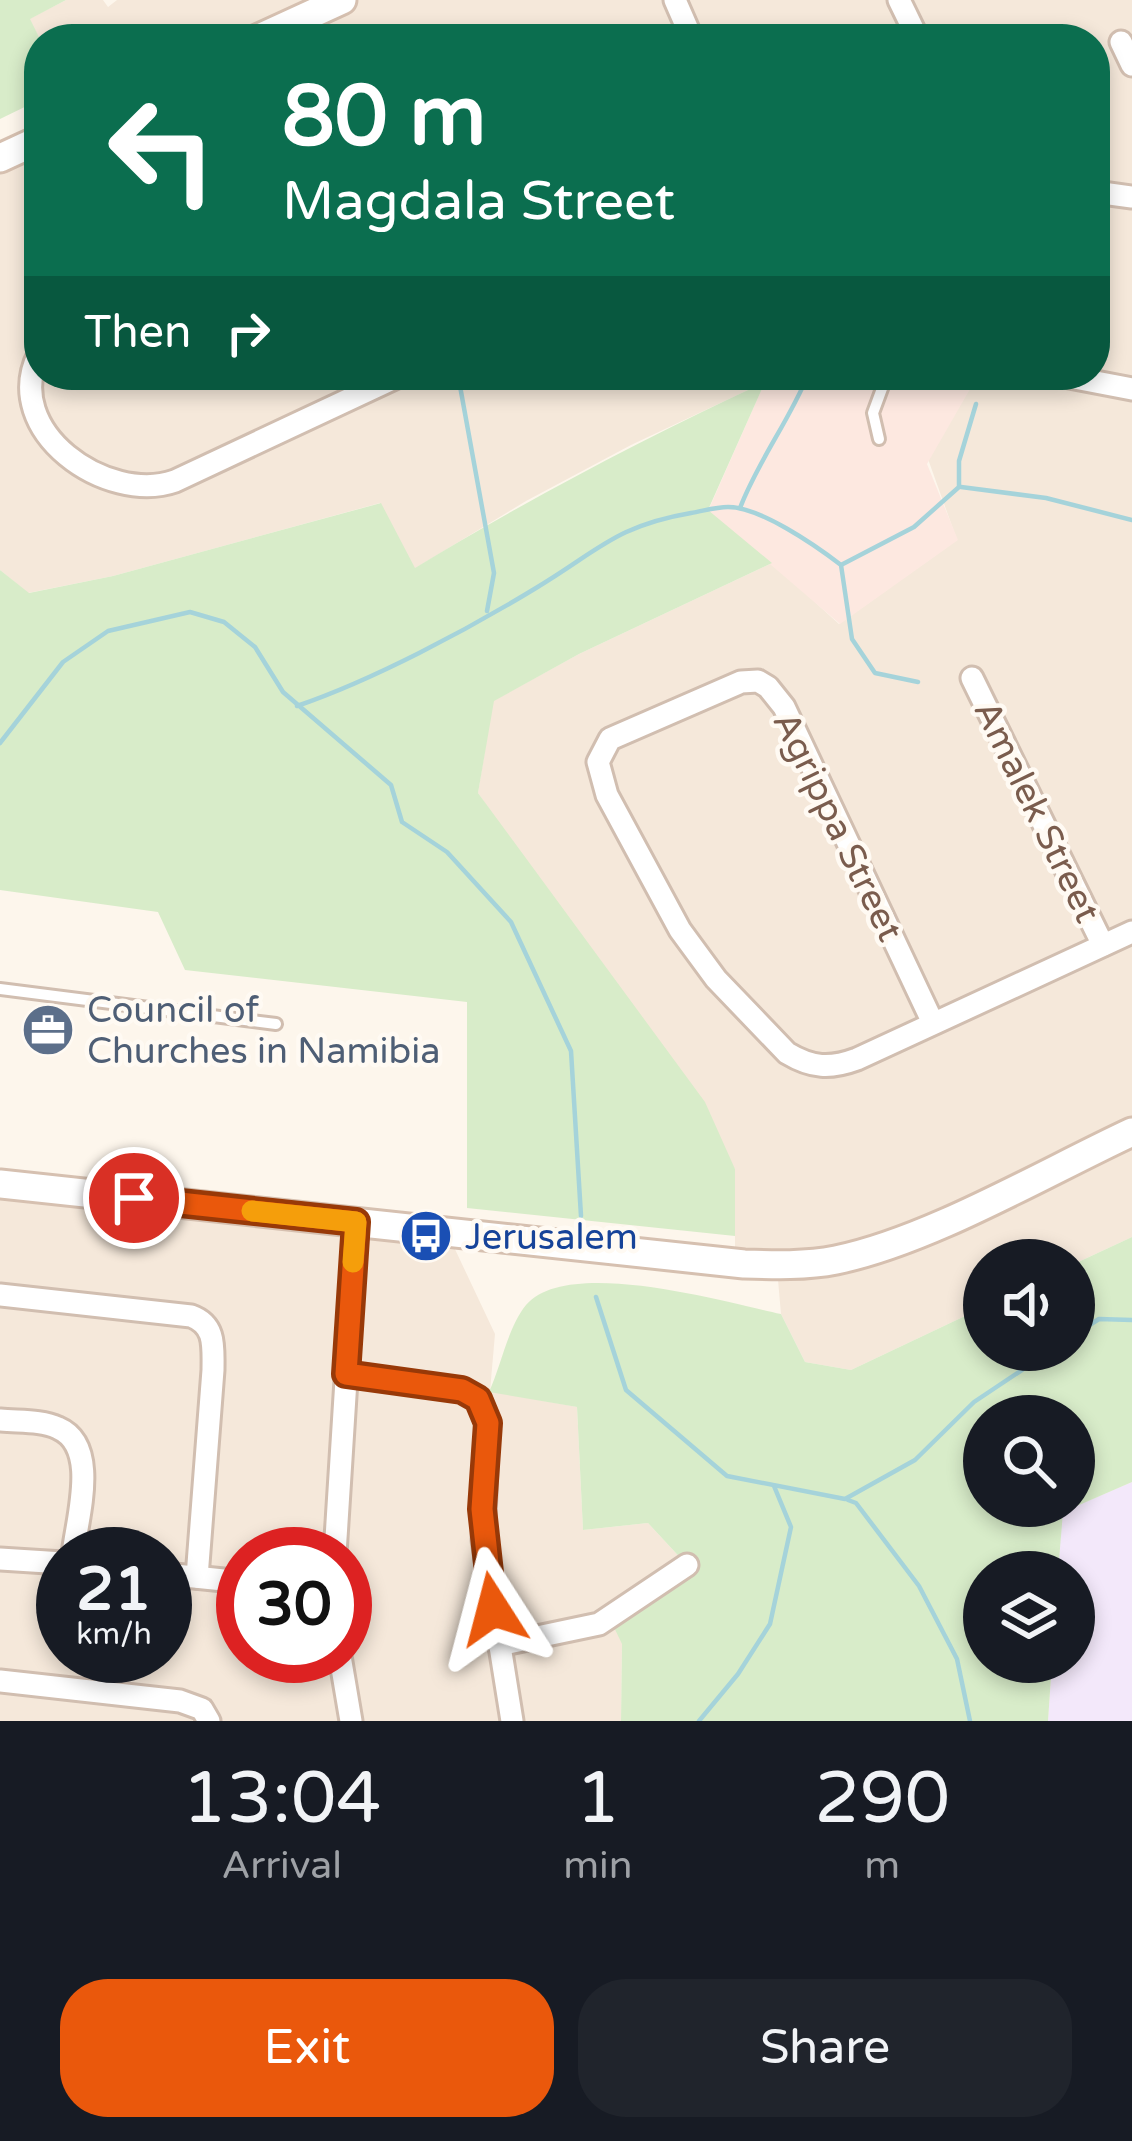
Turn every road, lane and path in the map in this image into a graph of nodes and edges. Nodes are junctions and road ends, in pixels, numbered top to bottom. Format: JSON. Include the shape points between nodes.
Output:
{"nodes":[{"id":1,"x":342,"y":0,"type":"edge"},
{"id":2,"x":290,"y":24,"type":"edge"},
{"id":3,"x":1121,"y":42,"type":"dead end"},
{"id":4,"x":1132,"y":65,"type":"edge"},
{"id":5,"x":26,"y":390,"type":"edge"},
{"id":6,"x":369,"y":390,"type":"edge"},
{"id":7,"x":881,"y":390,"type":"edge"},
{"id":8,"x":879,"y":439,"type":"dead end"},
{"id":9,"x":972,"y":677,"type":"dead end"},
{"id":10,"x":1132,"y":932,"type":"edge"},
{"id":11,"x":1103,"y":945,"type":"junction"},
{"id":12,"x":0,"y":989,"type":"edge"},
{"id":13,"x":933,"y":1023,"type":"junction"},
{"id":14,"x":276,"y":1024,"type":"dead end"},
{"id":15,"x":1132,"y":1132,"type":"edge"},
{"id":16,"x":0,"y":1184,"type":"edge"},
{"id":17,"x":356,"y":1222,"type":"junction"},
{"id":18,"x":0,"y":1295,"type":"edge"},
{"id":19,"x":346,"y":1374,"type":"junction"},
{"id":20,"x":0,"y":1420,"type":"edge"},
{"id":21,"x":76,"y":1527,"type":"edge"},
{"id":22,"x":337,"y":1527,"type":"edge"},
{"id":23,"x":0,"y":1558,"type":"edge"},
{"id":24,"x":36,"y":1561,"type":"edge"},
{"id":25,"x":687,"y":1565,"type":"dead end"},
{"id":26,"x":192,"y":1577,"type":"edge"},
{"id":27,"x":197,"y":1577,"type":"junction"},
{"id":28,"x":216,"y":1579,"type":"edge"},
{"id":29,"x":499,"y":1645,"type":"junction"},
{"id":30,"x":0,"y":1681,"type":"edge"},
{"id":31,"x":345,"y":1683,"type":"edge"},
{"id":32,"x":209,"y":1721,"type":"edge"},
{"id":33,"x":351,"y":1721,"type":"edge"},
{"id":34,"x":512,"y":1721,"type":"edge"}],
"edges":[{"from":1,"to":2,"type":"main road"},
{"from":3,"to":4,"type":"street"},
{"from":5,"to":6,"type":"street","via":[[33,430],[57,454],[112,483],[147,488]]},
{"from":7,"to":8,"type":"lane","via":[[873,413]]},
{"from":9,"to":11,"type":"street","name":"Amalek Street"},
{"from":10,"to":11,"type":"street","name":"Agrippa Street"},
{"from":11,"to":13,"type":"street","name":"Agrippa Street"},
{"from":12,"to":14,"type":"lane"},
{"from":13,"to":13,"type":"street","name":"Agrippa Street","via":[[835,1067],[787,1053],[680,930],[607,795],[598,762],[603,748],[626,730],[731,686],[768,687]]},
{"from":15,"to":17,"type":"main road","via":[[928,1228],[823,1262],[735,1264]]},
{"from":16,"to":17,"type":"main road"},
{"from":17,"to":19,"type":"street"},
{"from":18,"to":27,"type":"street","via":[[191,1316],[208,1328],[213,1370]]},
{"from":19,"to":22,"type":"street"},
{"from":19,"to":29,"type":"street","via":[[462,1390],[484,1408],[483,1540]]},
{"from":20,"to":21,"type":"street","via":[[48,1424],[74,1436],[82,1467]]},
{"from":23,"to":24,"type":"street"},
{"from":25,"to":29,"type":"street","via":[[599,1624]]},
{"from":26,"to":27,"type":"street"},
{"from":27,"to":28,"type":"street"},
{"from":29,"to":34,"type":"street"},
{"from":30,"to":32,"type":"street","via":[[180,1701]]},
{"from":31,"to":33,"type":"street"}]}
